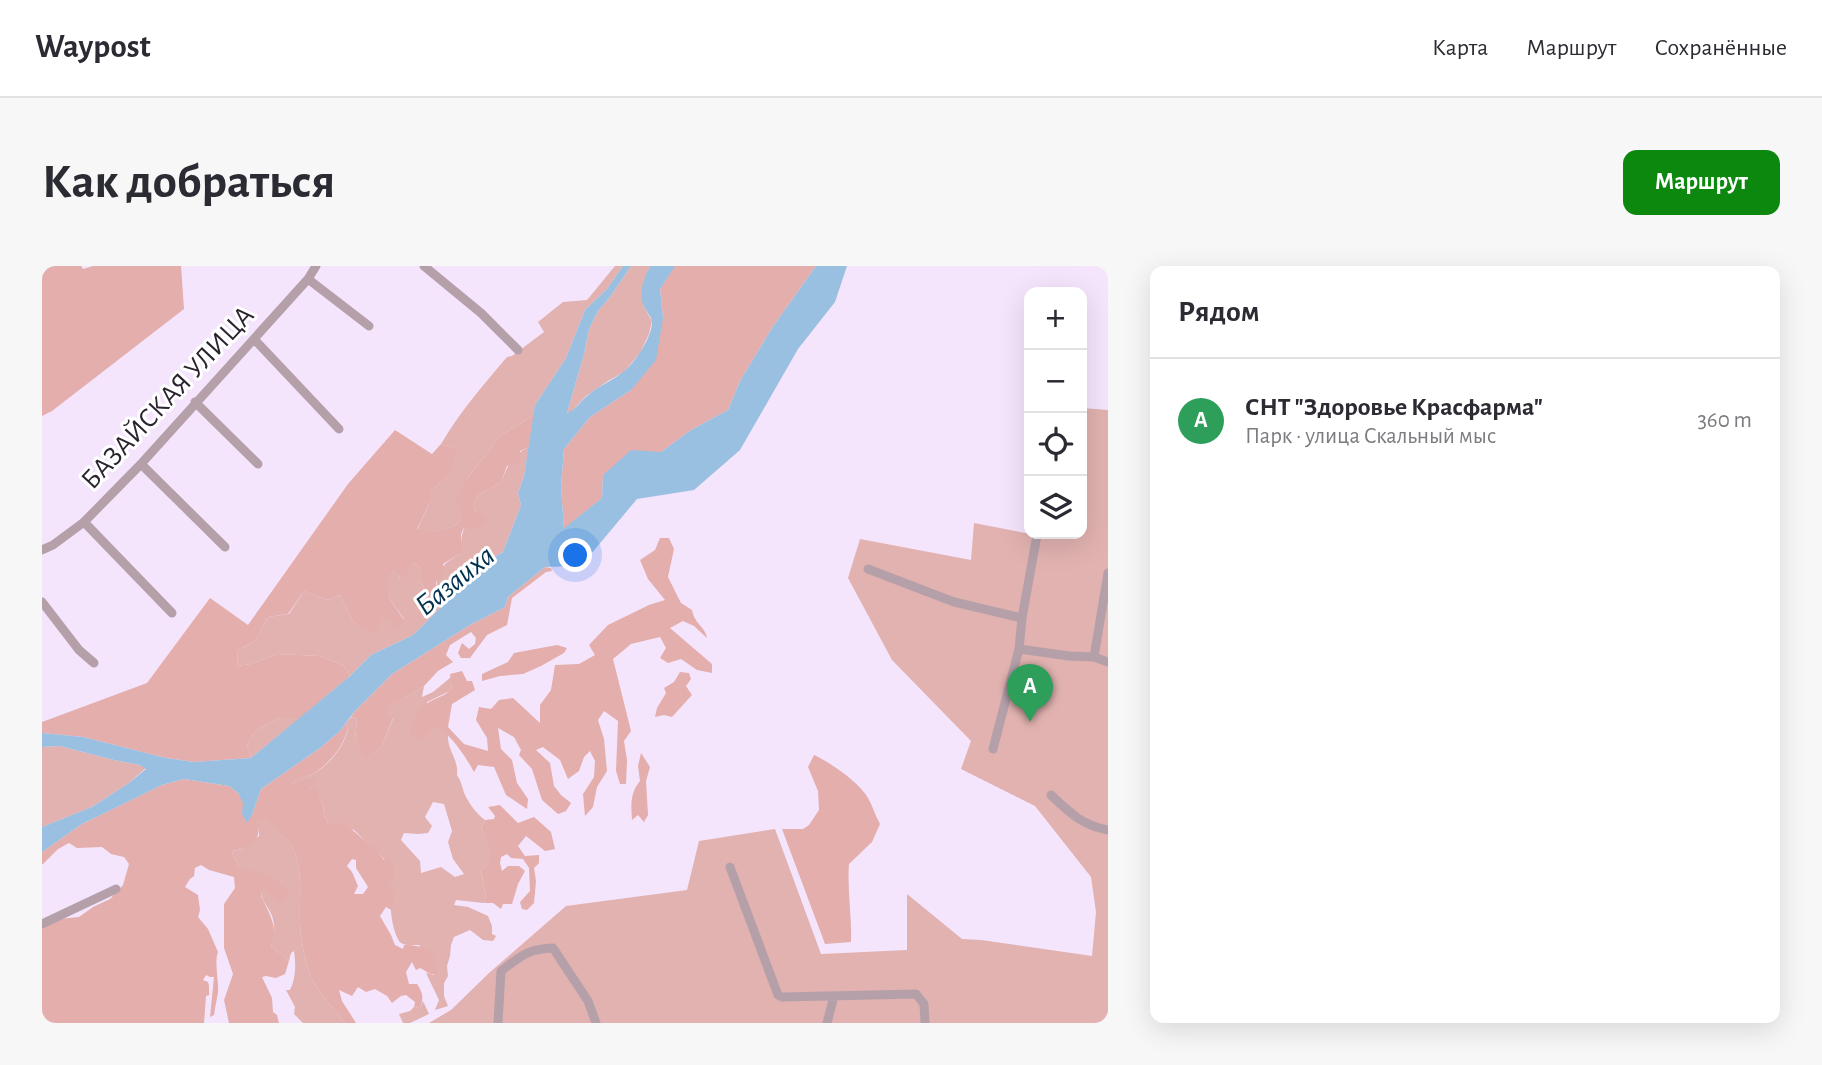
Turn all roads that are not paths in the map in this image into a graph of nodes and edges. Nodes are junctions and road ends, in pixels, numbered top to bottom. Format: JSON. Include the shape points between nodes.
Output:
{"nodes":[{"id":1,"x":316,"y":266,"type":"edge"},
{"id":2,"x":424,"y":266,"type":"edge"},
{"id":3,"x":308,"y":279,"type":"junction"},
{"id":4,"x":369,"y":326,"type":"dead end"},
{"id":5,"x":254,"y":339,"type":"junction"},
{"id":6,"x":518,"y":350,"type":"dead end"},
{"id":7,"x":195,"y":402,"type":"junction"},
{"id":8,"x":339,"y":429,"type":"dead end"},
{"id":9,"x":141,"y":464,"type":"junction"},
{"id":10,"x":258,"y":464,"type":"dead end"},
{"id":11,"x":84,"y":522,"type":"junction"},
{"id":12,"x":1036,"y":539,"type":"edge"},
{"id":13,"x":225,"y":547,"type":"dead end"},
{"id":14,"x":42,"y":550,"type":"edge"},
{"id":15,"x":869,"y":569,"type":"dead end"},
{"id":16,"x":1108,"y":573,"type":"edge"},
{"id":17,"x":42,"y":602,"type":"edge"},
{"id":18,"x":172,"y":613,"type":"dead end"},
{"id":19,"x":1022,"y":618,"type":"junction"},
{"id":20,"x":1019,"y":649,"type":"junction"},
{"id":21,"x":1094,"y":657,"type":"junction"},
{"id":22,"x":1108,"y":662,"type":"edge"},
{"id":23,"x":94,"y":663,"type":"dead end"},
{"id":24,"x":993,"y":749,"type":"dead end"},
{"id":25,"x":1051,"y":795,"type":"dead end"},
{"id":26,"x":1108,"y":830,"type":"edge"},
{"id":27,"x":730,"y":867,"type":"dead end"},
{"id":28,"x":116,"y":889,"type":"dead end"},
{"id":29,"x":42,"y":924,"type":"edge"},
{"id":30,"x":834,"y":996,"type":"junction"},
{"id":31,"x":498,"y":1023,"type":"edge"},
{"id":32,"x":596,"y":1023,"type":"edge"},
{"id":33,"x":827,"y":1023,"type":"edge"},
{"id":34,"x":925,"y":1023,"type":"edge"}],
"edges":[{"from":1,"to":3,"type":"street","name":"БАЗАЙСКАЯ УЛИЦА"},
{"from":2,"to":6,"type":"street"},
{"from":3,"to":4,"type":"street"},
{"from":3,"to":5,"type":"street","name":"БАЗАЙСКАЯ УЛИЦА"},
{"from":5,"to":7,"type":"street","name":"БАЗАЙСКАЯ УЛИЦА"},
{"from":5,"to":8,"type":"street"},
{"from":7,"to":9,"type":"street","name":"БАЗАЙСКАЯ УЛИЦА"},
{"from":7,"to":10,"type":"street"},
{"from":9,"to":11,"type":"street","name":"БАЗАЙСКАЯ УЛИЦА"},
{"from":9,"to":13,"type":"street"},
{"from":11,"to":14,"type":"street","name":"БАЗАЙСКАЯ УЛИЦА"},
{"from":11,"to":18,"type":"street"},
{"from":12,"to":19,"type":"street"},
{"from":15,"to":19,"type":"street","via":[[954,602]]},
{"from":16,"to":21,"type":"street"},
{"from":17,"to":23,"type":"street"},
{"from":19,"to":20,"type":"street"},
{"from":20,"to":21,"type":"street"},
{"from":20,"to":24,"type":"street"},
{"from":21,"to":22,"type":"street"},
{"from":25,"to":26,"type":"street","via":[[1072,816]]},
{"from":27,"to":30,"type":"street","via":[[778,995]]},
{"from":28,"to":29,"type":"street"},
{"from":30,"to":33,"type":"street"},
{"from":30,"to":34,"type":"street","via":[[916,994],[924,1004]]},
{"from":31,"to":32,"type":"street","via":[[501,971],[539,948],[553,948],[588,1001]]}]}
